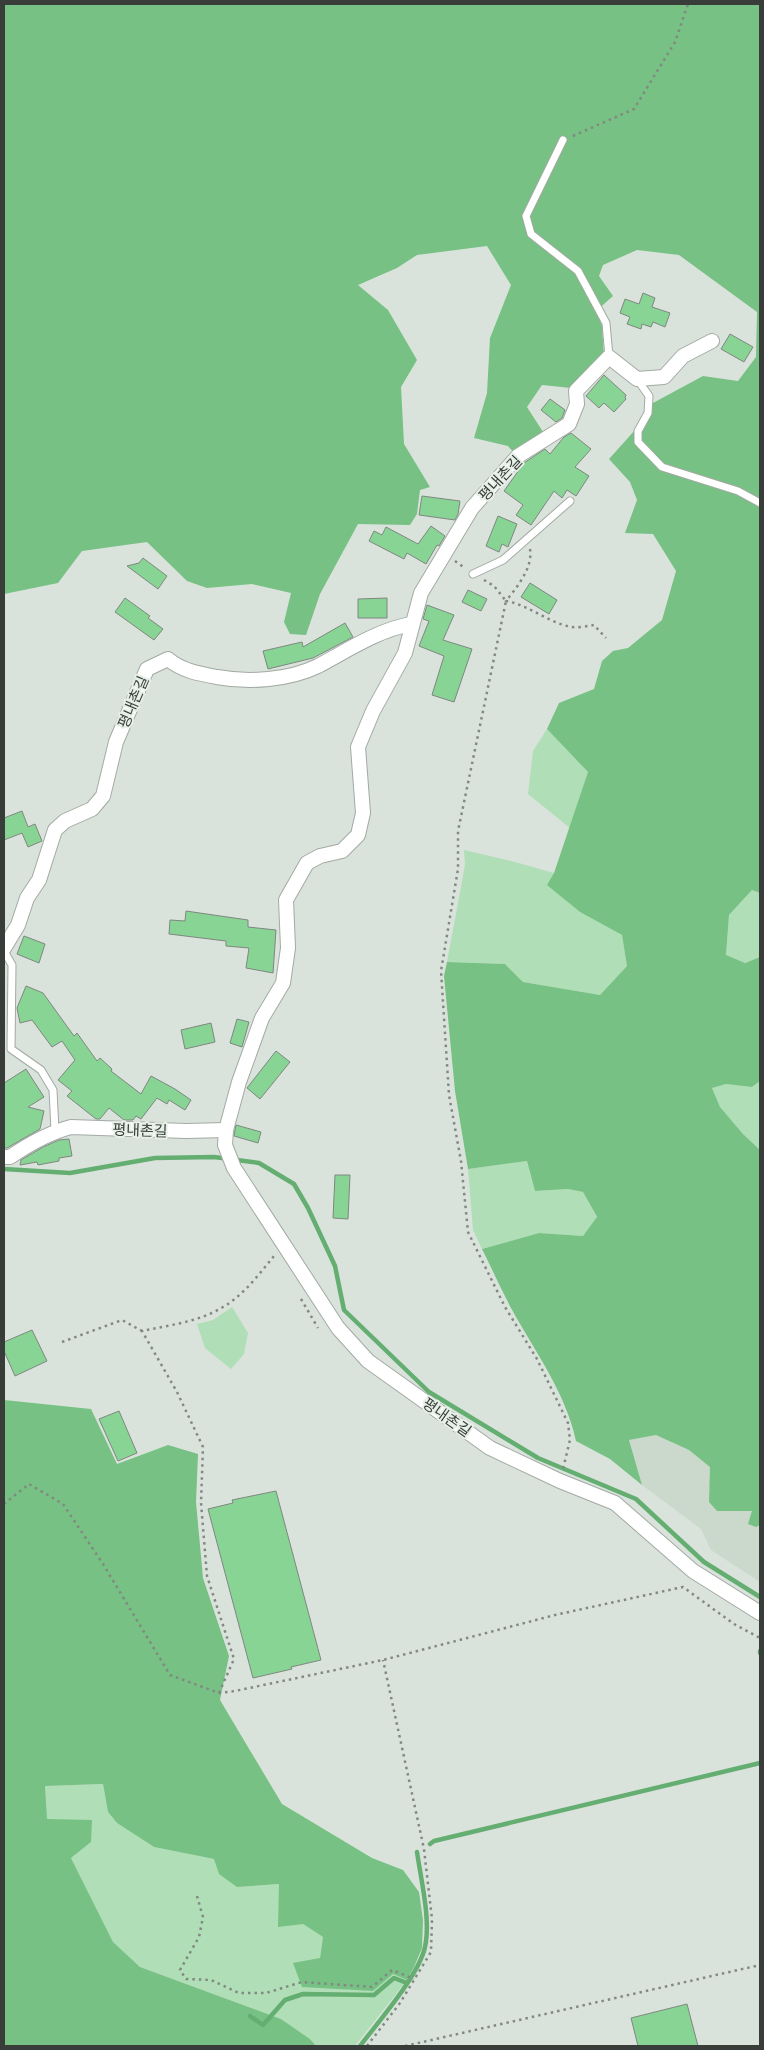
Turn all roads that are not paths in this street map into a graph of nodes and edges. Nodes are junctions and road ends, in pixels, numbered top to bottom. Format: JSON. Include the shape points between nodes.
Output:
{"nodes":[{"id":1,"x":563,"y":140,"type":"road end"},
{"id":2,"x":712,"y":341,"type":"dead end"},
{"id":3,"x":609,"y":357,"type":"junction"},
{"id":4,"x":637,"y":379,"type":"junction"},
{"id":5,"x":570,"y":500,"type":"dead end"},
{"id":6,"x":760,"y":503,"type":"edge"},
{"id":7,"x":472,"y":574,"type":"road end"},
{"id":8,"x":412,"y":624,"type":"junction"},
{"id":9,"x":4,"y":949,"type":"edge"},
{"id":10,"x":226,"y":1130,"type":"junction"},
{"id":11,"x":55,"y":1131,"type":"junction"},
{"id":12,"x":4,"y":1157,"type":"edge"},
{"id":13,"x":760,"y":1613,"type":"edge"}],
"edges":[{"from":1,"to":3,"type":"lane","via":[[526,216],[531,234],[578,271],[606,323]]},
{"from":2,"to":4,"type":"street","via":[[683,356],[664,377]]},
{"from":3,"to":4,"type":"street"},
{"from":3,"to":8,"type":"street","name":"평내촌길","via":[[576,391],[577,404],[569,424],[518,456],[472,508],[421,593]]},
{"from":4,"to":6,"type":"lane","via":[[649,396],[648,413],[638,431],[638,442],[662,467],[738,491]]},
{"from":5,"to":7,"type":"lane","via":[[503,560]]},
{"from":8,"to":9,"type":"street","name":"평내촌길","via":[[397,626],[295,674],[258,680],[225,679],[176,666],[168,659],[147,669],[116,742],[103,796],[92,808],[65,821],[55,830],[39,880],[26,898],[18,925]]},
{"from":8,"to":10,"type":"street","name":"평내촌길","via":[[405,653],[372,711],[358,747],[363,813],[358,835],[342,851],[307,863],[286,900],[288,948],[283,983],[262,1018]]},
{"from":9,"to":11,"type":"lane","name":"평내촌길","via":[[12,965],[11,1049],[41,1070],[54,1090]]},
{"from":10,"to":11,"type":"street","name":"평내촌길","via":[[70,1128]]},
{"from":10,"to":13,"type":"street","name":"평내촌길","via":[[225,1145],[234,1168],[338,1328],[368,1361],[490,1448],[615,1503],[694,1571]]},
{"from":11,"to":12,"type":"street","name":"평내촌길","via":[[10,1157]]}]}
